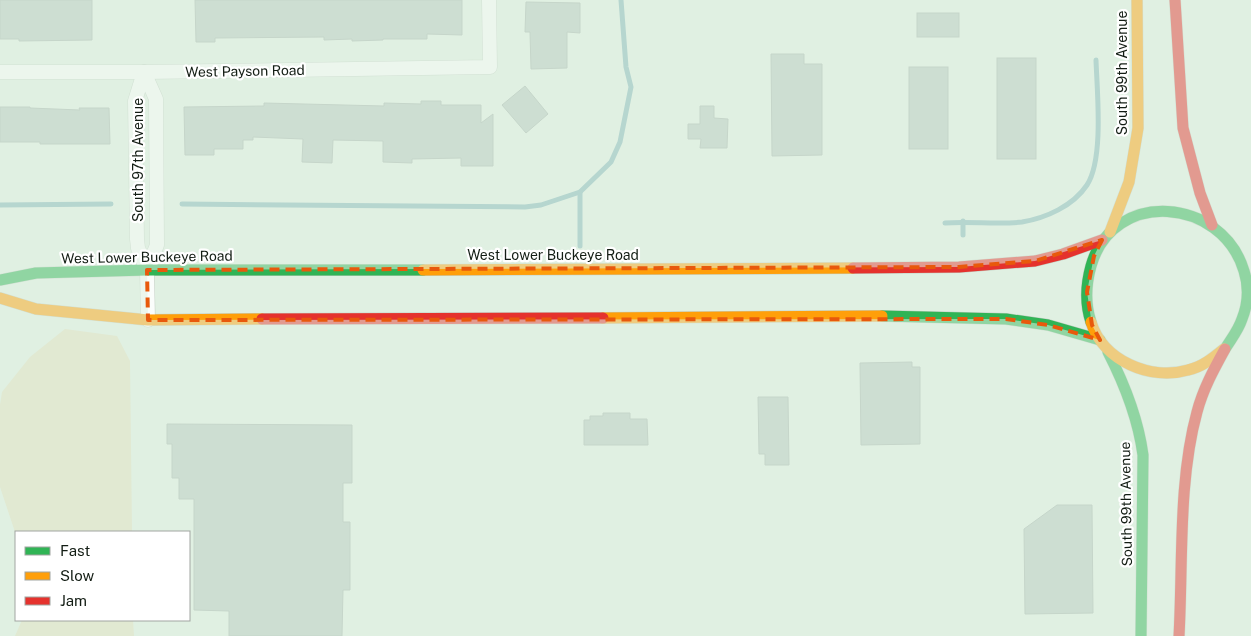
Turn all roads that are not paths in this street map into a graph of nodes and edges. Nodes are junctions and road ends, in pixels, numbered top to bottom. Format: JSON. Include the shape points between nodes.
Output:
{"nodes":[{"id":1,"x":489,"y":0,"type":"edge"},
{"id":2,"x":1137,"y":0,"type":"edge"},
{"id":3,"x":1175,"y":0,"type":"edge"},
{"id":4,"x":0,"y":72,"type":"edge"},
{"id":5,"x":144,"y":72,"type":"junction"},
{"id":6,"x":1212,"y":225,"type":"junction"},
{"id":7,"x":1106,"y":236,"type":"junction"},
{"id":8,"x":1225,"y":236,"type":"junction"},
{"id":9,"x":1240,"y":242,"type":"dead end"},
{"id":10,"x":147,"y":270,"type":"junction"},
{"id":11,"x":0,"y":280,"type":"edge"},
{"id":12,"x":0,"y":298,"type":"edge"},
{"id":13,"x":148,"y":320,"type":"junction"},
{"id":14,"x":1251,"y":331,"type":"edge"},
{"id":15,"x":1232,"y":339,"type":"junction"},
{"id":16,"x":1103,"y":344,"type":"junction"},
{"id":17,"x":1224,"y":349,"type":"junction"},
{"id":18,"x":1141,"y":636,"type":"edge"},
{"id":19,"x":1179,"y":636,"type":"edge"}],
"edges":[{"from":1,"to":5,"type":"street","name":"West Payson Road","via":[[490,67]]},
{"from":2,"to":7,"type":"main road","name":"South 99th Avenue","via":[[1136,147],[1129,182]]},
{"from":3,"to":6,"type":"main road","via":[[1183,128]]},
{"from":4,"to":5,"type":"street","name":"West Payson Road"},
{"from":5,"to":10,"type":"street","name":"South 97th Avenue","via":[[135,101],[138,248]]},
{"from":5,"to":10,"type":"street","name":"South 97th Avenue","via":[[156,99],[157,245]]},
{"from":6,"to":7,"type":"main road","via":[[1183,212],[1152,212],[1122,223]]},
{"from":6,"to":8,"type":"main road"},
{"from":7,"to":10,"type":"main road","name":"West Lower Buckeye Road","via":[[1035,261],[959,267]]},
{"from":7,"to":16,"type":"main road","via":[[1094,256],[1087,292],[1092,325]]},
{"from":8,"to":9,"type":"main road"},
{"from":8,"to":15,"type":"main road","via":[[1238,254],[1246,275],[1247,298],[1243,319]]},
{"from":10,"to":11,"type":"main road","name":"West Lower Buckeye Road","via":[[36,273]]},
{"from":10,"to":13,"type":"street","name":"South 97th Avenue"},
{"from":12,"to":13,"type":"main road","via":[[36,309]]},
{"from":13,"to":16,"type":"main road","via":[[889,316],[1006,319],[1048,325]]},
{"from":14,"to":15,"type":"main road"},
{"from":15,"to":17,"type":"main road"},
{"from":16,"to":17,"type":"main road","via":[[1123,362],[1143,370],[1165,373],[1187,371]]},
{"from":16,"to":18,"type":"main road","name":"South 99th Avenue","via":[[1129,394],[1140,429],[1143,455]]},
{"from":17,"to":19,"type":"main road","via":[[1209,377],[1191,435],[1184,508]]}]}
